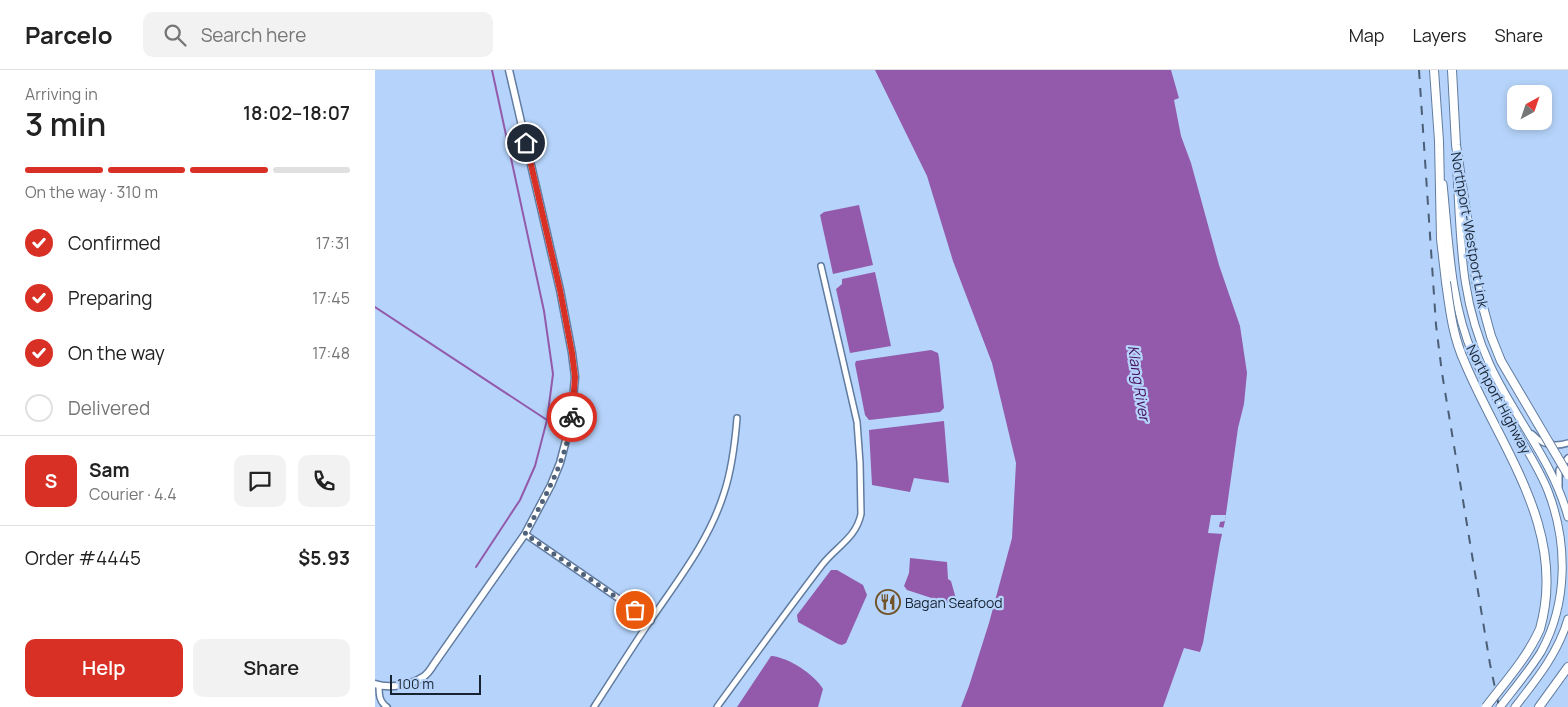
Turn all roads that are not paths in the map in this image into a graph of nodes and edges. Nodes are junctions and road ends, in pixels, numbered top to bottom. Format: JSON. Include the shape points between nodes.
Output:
{"nodes":[{"id":1,"x":509,"y":70,"type":"edge"},
{"id":2,"x":1434,"y":70,"type":"edge"},
{"id":3,"x":1451,"y":70,"type":"edge"},
{"id":4,"x":1439,"y":141,"type":"junction"},
{"id":5,"x":1456,"y":145,"type":"junction"},
{"id":6,"x":821,"y":266,"type":"dead end"},
{"id":7,"x":737,"y":418,"type":"dead end"},
{"id":8,"x":1522,"y":422,"type":"junction"},
{"id":9,"x":1568,"y":443,"type":"edge"},
{"id":10,"x":1568,"y":458,"type":"edge"},
{"id":11,"x":1568,"y":475,"type":"edge"},
{"id":12,"x":1559,"y":490,"type":"junction"},
{"id":13,"x":1568,"y":517,"type":"edge"},
{"id":14,"x":525,"y":534,"type":"junction"},
{"id":15,"x":1549,"y":537,"type":"dead end"},
{"id":16,"x":1552,"y":546,"type":"dead end"},
{"id":17,"x":1568,"y":619,"type":"edge"},
{"id":18,"x":651,"y":621,"type":"junction"},
{"id":19,"x":1568,"y":667,"type":"edge"},
{"id":20,"x":377,"y":685,"type":"edge"},
{"id":21,"x":387,"y":707,"type":"edge"},
{"id":22,"x":594,"y":707,"type":"edge"},
{"id":23,"x":717,"y":707,"type":"edge"},
{"id":24,"x":1486,"y":707,"type":"edge"},
{"id":25,"x":1500,"y":707,"type":"edge"},
{"id":26,"x":1515,"y":707,"type":"edge"},
{"id":27,"x":1539,"y":707,"type":"edge"}],
"edges":[{"from":1,"to":14,"type":"street","via":[[560,290],[575,377],[571,421],[560,463]]},
{"from":2,"to":4,"type":"main road","name":"Northport Highway"},
{"from":3,"to":5,"type":"main road","name":"Northport Highway"},
{"from":4,"to":15,"type":"main road","name":"Northport-Westport Link","bridge":true,"via":[[1441,239],[1455,340],[1482,400],[1531,485]]},
{"from":4,"to":25,"type":"main road","name":"Northport Highway","via":[[1454,296],[1464,333],[1473,356],[1548,489],[1562,539],[1564,579],[1550,634]]},
{"from":5,"to":8,"type":"main road","name":"Northport Highway","via":[[1461,260],[1471,311],[1491,366]]},
{"from":5,"to":11,"type":"main road","name":"Northport-Westport Link","bridge":true,"via":[[1477,285],[1491,336],[1501,361]]},
{"from":6,"to":23,"type":"street","via":[[857,422],[861,514],[855,532],[831,554]]},
{"from":7,"to":18,"type":"street","via":[[734,452],[716,515],[680,580]]},
{"from":8,"to":9,"type":"street","via":[[1537,440],[1553,446]]},
{"from":8,"to":12,"type":"main road","name":"Northport Highway"},
{"from":10,"to":12,"type":"street","via":[[1559,470]]},
{"from":12,"to":13,"type":"main road","name":"Northport Highway"},
{"from":14,"to":18,"type":"street"},
{"from":14,"to":20,"type":"street","via":[[425,676],[396,686]]},
{"from":16,"to":24,"type":"main road","bridge":true,"via":[[1549,604],[1541,628],[1532,646]]},
{"from":17,"to":26,"type":"main road","via":[[1553,655]]},
{"from":18,"to":22,"type":"street"},
{"from":19,"to":27,"type":"main road"},
{"from":20,"to":21,"type":"street","via":[[382,704]]}]}
